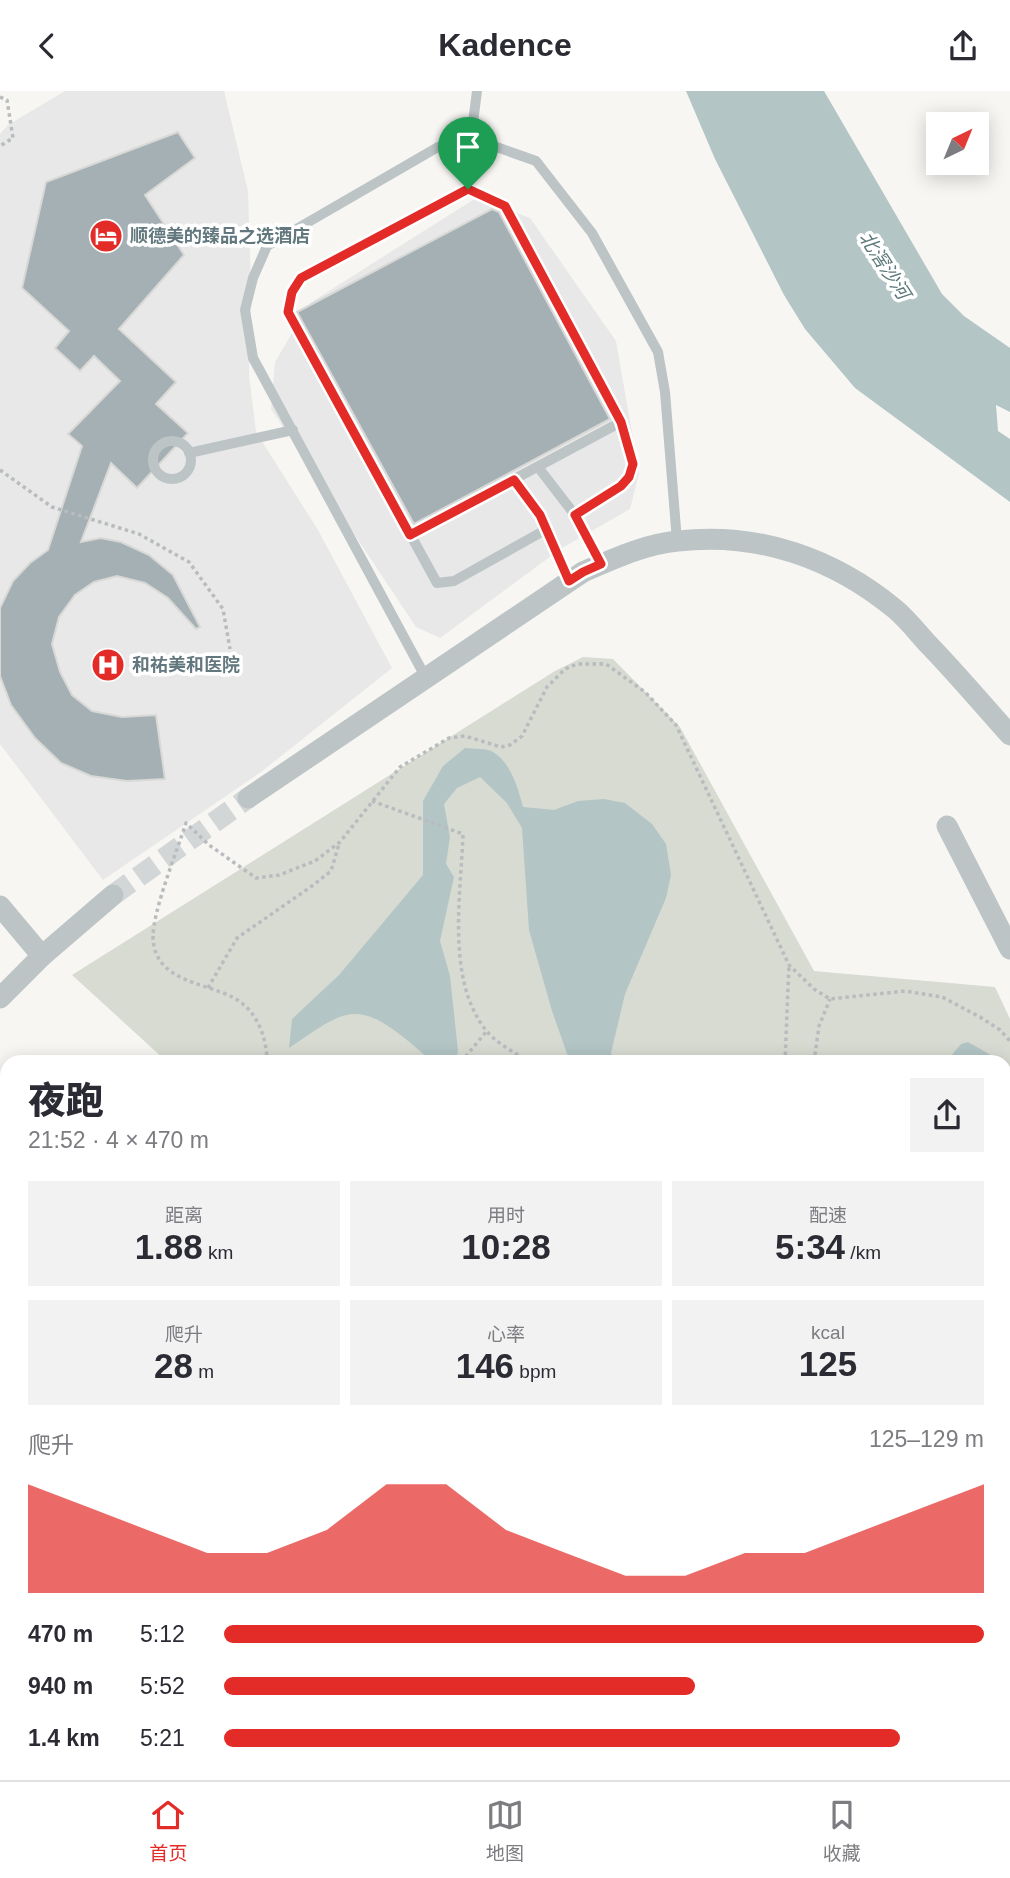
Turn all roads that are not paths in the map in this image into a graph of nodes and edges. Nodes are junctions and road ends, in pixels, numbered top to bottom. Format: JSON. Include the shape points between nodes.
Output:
{"nodes":[{"id":1,"x":477,"y":91,"type":"edge"},
{"id":2,"x":471,"y":138,"type":"junction"},
{"id":3,"x":621,"y":422,"type":"junction"},
{"id":4,"x":293,"y":430,"type":"junction"},
{"id":5,"x":189,"y":453,"type":"dead end"},
{"id":6,"x":538,"y":467,"type":"junction"},
{"id":7,"x":514,"y":480,"type":"junction"},
{"id":8,"x":575,"y":515,"type":"junction"},
{"id":9,"x":547,"y":530,"type":"junction"},
{"id":10,"x":410,"y":535,"type":"junction"},
{"id":11,"x":677,"y":541,"type":"junction"},
{"id":12,"x":601,"y":564,"type":"junction"},
{"id":13,"x":569,"y":581,"type":"junction"},
{"id":14,"x":426,"y":678,"type":"junction"},
{"id":15,"x":1010,"y":736,"type":"edge"},
{"id":16,"x":248,"y":798,"type":"tunnel mouth"},
{"id":17,"x":947,"y":826,"type":"dead end"},
{"id":18,"x":113,"y":895,"type":"tunnel mouth"},
{"id":19,"x":0,"y":906,"type":"edge"},
{"id":20,"x":1010,"y":949,"type":"edge"},
{"id":21,"x":42,"y":956,"type":"junction"},
{"id":22,"x":0,"y":998,"type":"edge"}],
"edges":[{"from":1,"to":2,"type":"lane"},
{"from":2,"to":4,"type":"lane","via":[[438,146],[267,246],[245,310],[253,358]]},
{"from":2,"to":11,"type":"lane","via":[[536,162],[592,233],[658,352],[666,391]]},
{"from":3,"to":6,"type":"lane"},
{"from":3,"to":8,"type":"lane","via":[[633,464],[629,477]]},
{"from":3,"to":10,"type":"lane","via":[[505,206],[468,189],[301,278],[288,312]]},
{"from":4,"to":5,"type":"lane"},
{"from":4,"to":14,"type":"lane"},
{"from":6,"to":7,"type":"lane"},
{"from":6,"to":8,"type":"lane"},
{"from":7,"to":9,"type":"lane"},
{"from":7,"to":10,"type":"lane"},
{"from":8,"to":12,"type":"lane"},
{"from":9,"to":10,"type":"lane","via":[[454,581],[437,583]]},
{"from":9,"to":13,"type":"lane"},
{"from":11,"to":12,"type":"street"},
{"from":11,"to":15,"type":"street","via":[[721,539],[772,545],[810,556],[852,579],[897,610]]},
{"from":12,"to":13,"type":"street"},
{"from":13,"to":14,"type":"street"},
{"from":14,"to":16,"type":"street"},
{"from":17,"to":20,"type":"street"},
{"from":18,"to":21,"type":"street"},
{"from":19,"to":21,"type":"street"},
{"from":21,"to":22,"type":"street"}]}
